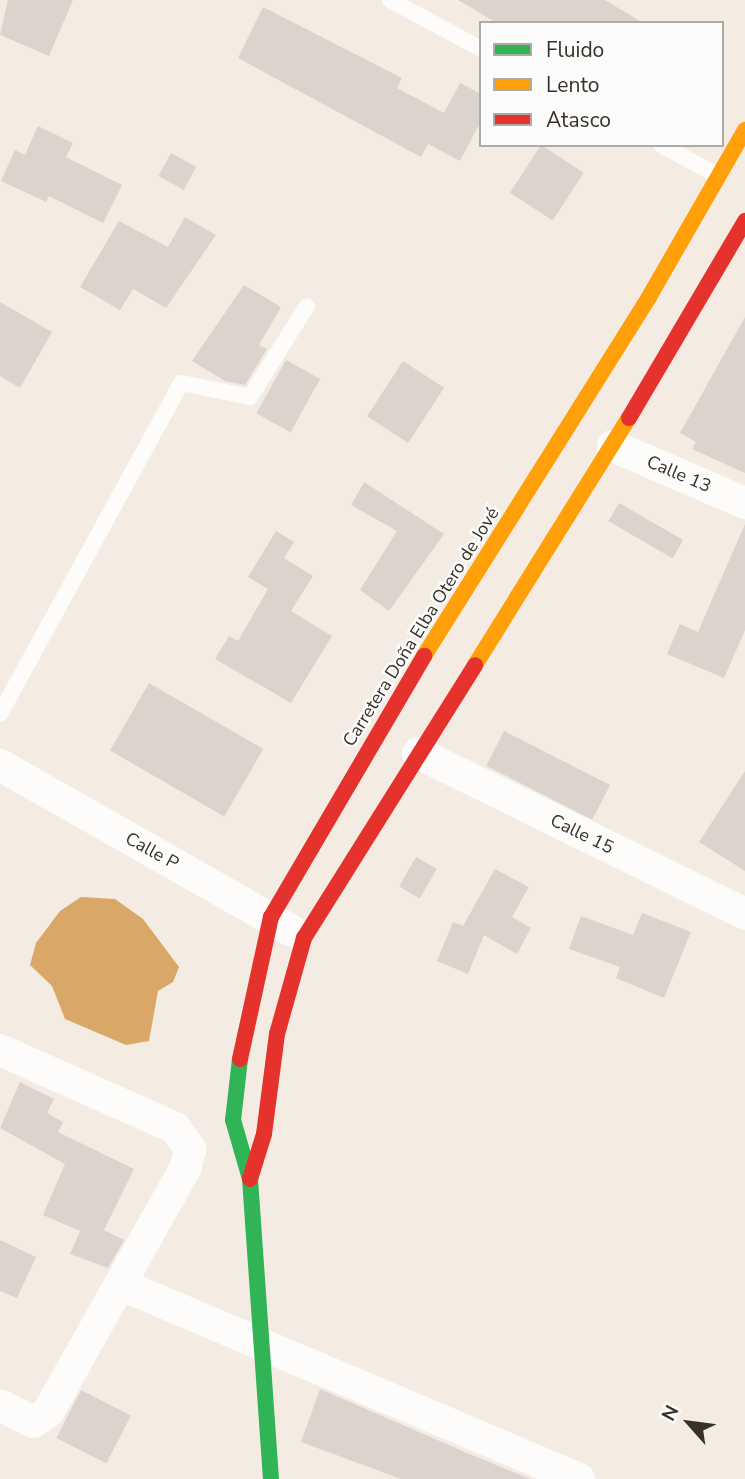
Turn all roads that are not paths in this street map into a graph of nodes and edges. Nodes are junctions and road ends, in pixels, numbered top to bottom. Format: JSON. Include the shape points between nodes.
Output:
{"nodes":[{"id":1,"x":390,"y":0,"type":"edge"},
{"id":2,"x":479,"y":48,"type":"edge"},
{"id":3,"x":745,"y":130,"type":"edge"},
{"id":4,"x":665,"y":147,"type":"edge"},
{"id":5,"x":719,"y":176,"type":"junction"},
{"id":6,"x":745,"y":221,"type":"edge"},
{"id":7,"x":307,"y":306,"type":"dead end"},
{"id":8,"x":613,"y":446,"type":"junction"},
{"id":9,"x":745,"y":503,"type":"edge"},
{"id":10,"x":0,"y":714,"type":"edge"},
{"id":11,"x":418,"y":753,"type":"junction"},
{"id":12,"x":0,"y":765,"type":"edge"},
{"id":13,"x":745,"y":914,"type":"edge"},
{"id":14,"x":271,"y":917,"type":"junction"},
{"id":15,"x":304,"y":937,"type":"junction"},
{"id":16,"x":0,"y":1050,"type":"edge"},
{"id":17,"x":250,"y":1179,"type":"junction"},
{"id":18,"x":122,"y":1285,"type":"junction"},
{"id":19,"x":260,"y":1340,"type":"junction"},
{"id":20,"x":0,"y":1405,"type":"edge"},
{"id":21,"x":271,"y":1479,"type":"edge"},
{"id":22,"x":578,"y":1479,"type":"edge"}],
"edges":[{"from":1,"to":2,"type":"lane"},
{"from":3,"to":5,"type":"street","name":"Carretera Doña Elba Otero de Jové"},
{"from":4,"to":5,"type":"lane"},
{"from":5,"to":14,"type":"street","name":"Carretera Doña Elba Otero de Jové","via":[[567,430],[341,790]]},
{"from":6,"to":8,"type":"street","name":"Carretera Doña Elba Otero de Jové"},
{"from":7,"to":10,"type":"lane","via":[[250,397],[181,383]]},
{"from":8,"to":9,"type":"street","name":"Calle 13"},
{"from":8,"to":11,"type":"street","name":"Carretera Doña Elba Otero de Jové"},
{"from":11,"to":13,"type":"street","name":"Calle 15"},
{"from":11,"to":15,"type":"street","name":"Carretera Doña Elba Otero de Jové"},
{"from":12,"to":14,"type":"street","name":"Calle P"},
{"from":14,"to":15,"type":"street","name":"Calle P"},
{"from":14,"to":17,"type":"street","name":"Carretera Doña Elba Otero de Jové","via":[[244,1029],[233,1120]]},
{"from":15,"to":17,"type":"street","name":"Carretera Doña Elba Otero de Jové","via":[[277,1034],[264,1134]]},
{"from":16,"to":18,"type":"street","via":[[175,1128],[190,1149],[186,1167]]},
{"from":17,"to":19,"type":"street","name":"Carretera Doña Elba Otero de Jové"},
{"from":18,"to":19,"type":"street"},
{"from":18,"to":20,"type":"street","via":[[48,1412],[33,1422]]},
{"from":19,"to":21,"type":"street","name":"Carretera Doña Elba Otero de Jové"},
{"from":19,"to":22,"type":"street"}]}
